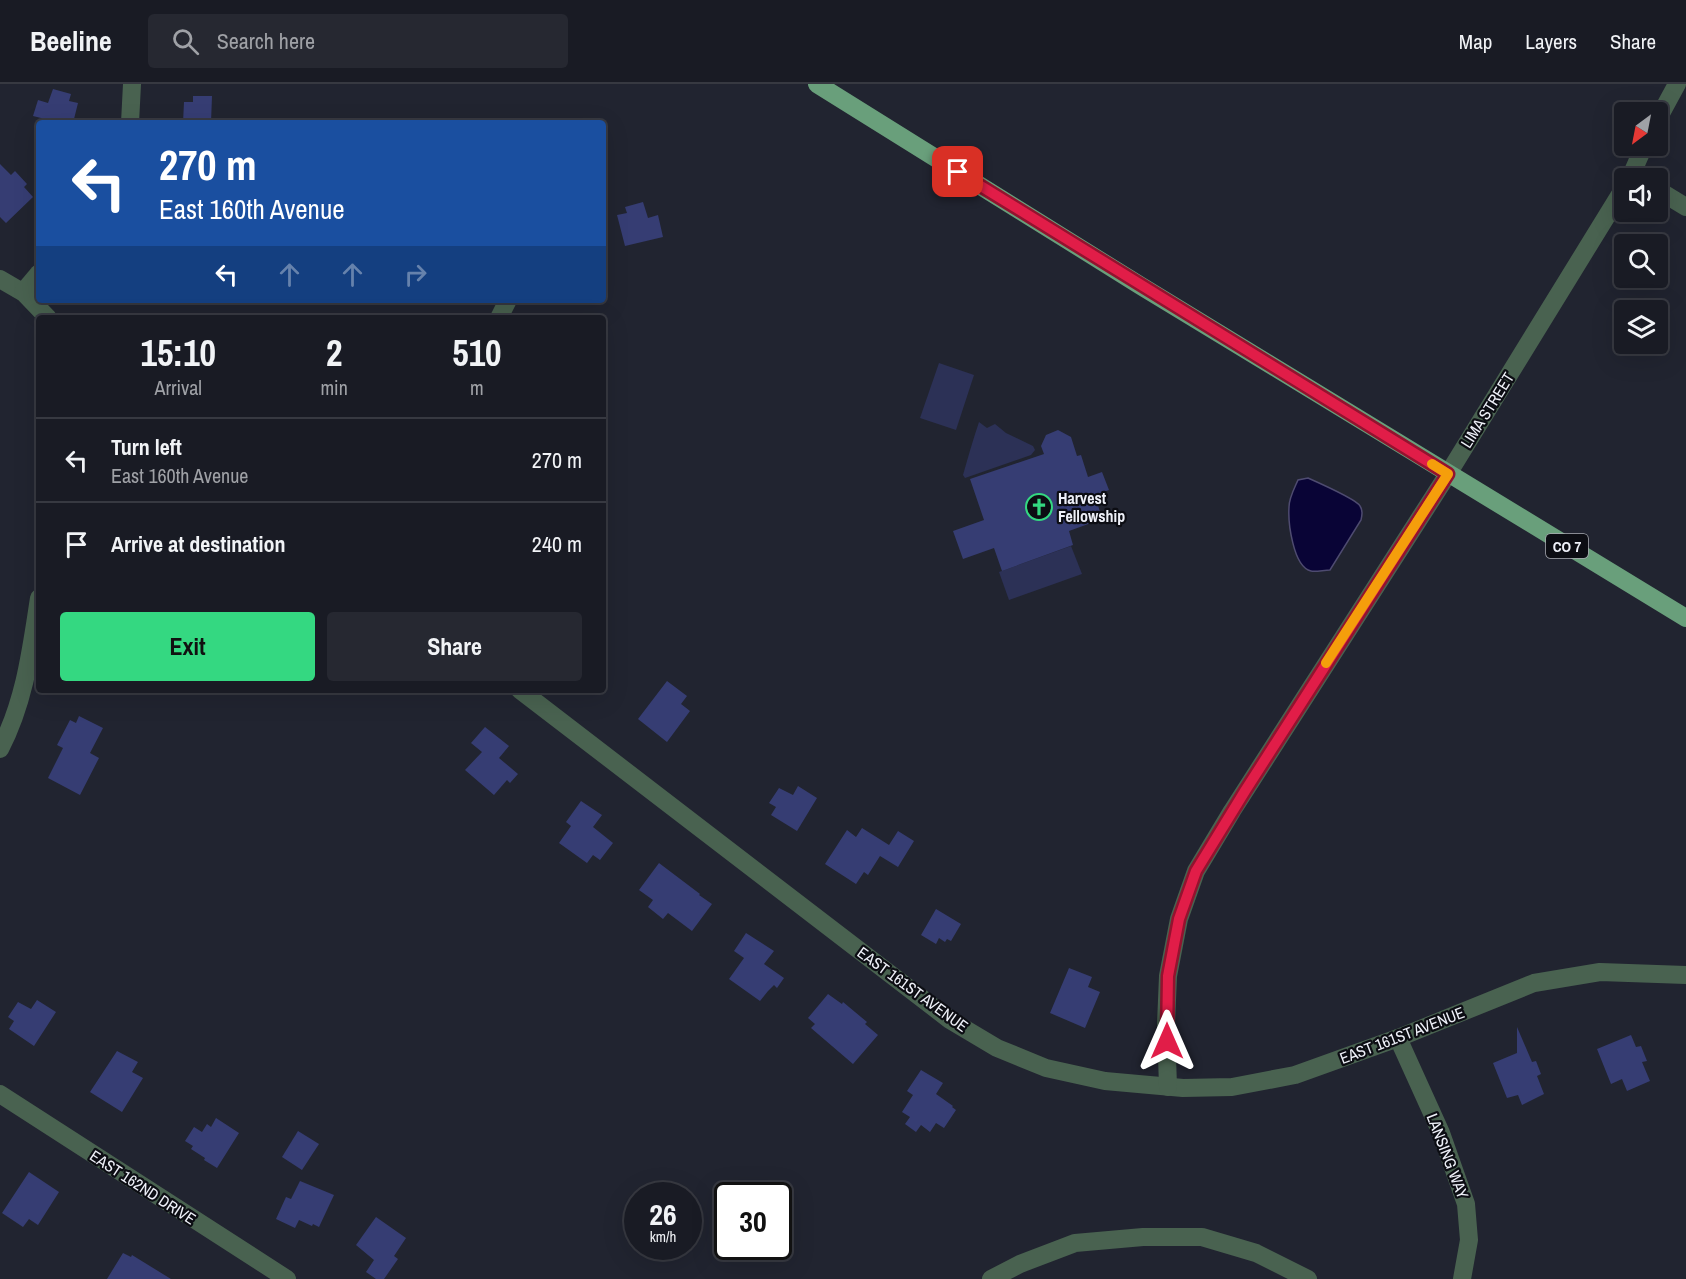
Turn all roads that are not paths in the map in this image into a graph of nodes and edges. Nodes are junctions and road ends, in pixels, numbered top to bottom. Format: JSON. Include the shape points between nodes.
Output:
{"nodes":[{"id":1,"x":132,"y":84,"type":"edge"},
{"id":2,"x":817,"y":84,"type":"edge"},
{"id":3,"x":1677,"y":84,"type":"edge"},
{"id":4,"x":1667,"y":102,"type":"edge"},
{"id":5,"x":130,"y":120,"type":"edge"},
{"id":6,"x":1668,"y":196,"type":"edge"},
{"id":7,"x":1614,"y":207,"type":"edge"},
{"id":8,"x":1686,"y":207,"type":"edge"},
{"id":9,"x":36,"y":277,"type":"edge"},
{"id":10,"x":0,"y":279,"type":"edge"},
{"id":11,"x":23,"y":292,"type":"junction"},
{"id":12,"x":45,"y":315,"type":"edge"},
{"id":13,"x":1448,"y":474,"type":"junction"},
{"id":14,"x":36,"y":616,"type":"edge"},
{"id":15,"x":1686,"y":618,"type":"edge"},
{"id":16,"x":524,"y":693,"type":"edge"},
{"id":17,"x":0,"y":748,"type":"edge"},
{"id":18,"x":1686,"y":975,"type":"edge"},
{"id":19,"x":1398,"y":1038,"type":"junction"},
{"id":20,"x":1168,"y":1087,"type":"junction"},
{"id":21,"x":0,"y":1094,"type":"edge"},
{"id":22,"x":279,"y":1277,"type":"edge"},
{"id":23,"x":991,"y":1279,"type":"edge"},
{"id":24,"x":1308,"y":1279,"type":"edge"},
{"id":25,"x":1462,"y":1279,"type":"edge"}],
"edges":[{"from":1,"to":5,"type":"street"},
{"from":2,"to":13,"type":"main road","number":"CO 7"},
{"from":3,"to":4,"type":"street"},
{"from":6,"to":8,"type":"street"},
{"from":7,"to":13,"type":"street","name":"LIMA STREET"},
{"from":9,"to":11,"type":"street"},
{"from":10,"to":11,"type":"street"},
{"from":11,"to":12,"type":"street"},
{"from":13,"to":15,"type":"main road","number":"CO 7"},
{"from":13,"to":20,"type":"street","name":"LIMA STREET","via":[[1196,871],[1179,919],[1168,976]]},
{"from":14,"to":17,"type":"street","via":[[24,688]]},
{"from":16,"to":20,"type":"street","name":"EAST 161ST AVENUE","via":[[951,1020],[997,1048],[1046,1068],[1105,1081]]},
{"from":18,"to":19,"type":"street","name":"EAST 161ST AVENUE","via":[[1600,972],[1534,983]]},
{"from":19,"to":20,"type":"street","name":"EAST 161ST AVENUE","via":[[1295,1075],[1233,1087]]},
{"from":19,"to":25,"type":"street","name":"LANSING WAY","via":[[1441,1132],[1466,1204],[1469,1240]]},
{"from":21,"to":22,"type":"street","name":"EAST 162ND DRIVE"},
{"from":23,"to":24,"type":"street","via":[[1075,1243],[1202,1237],[1256,1252]]}]}
